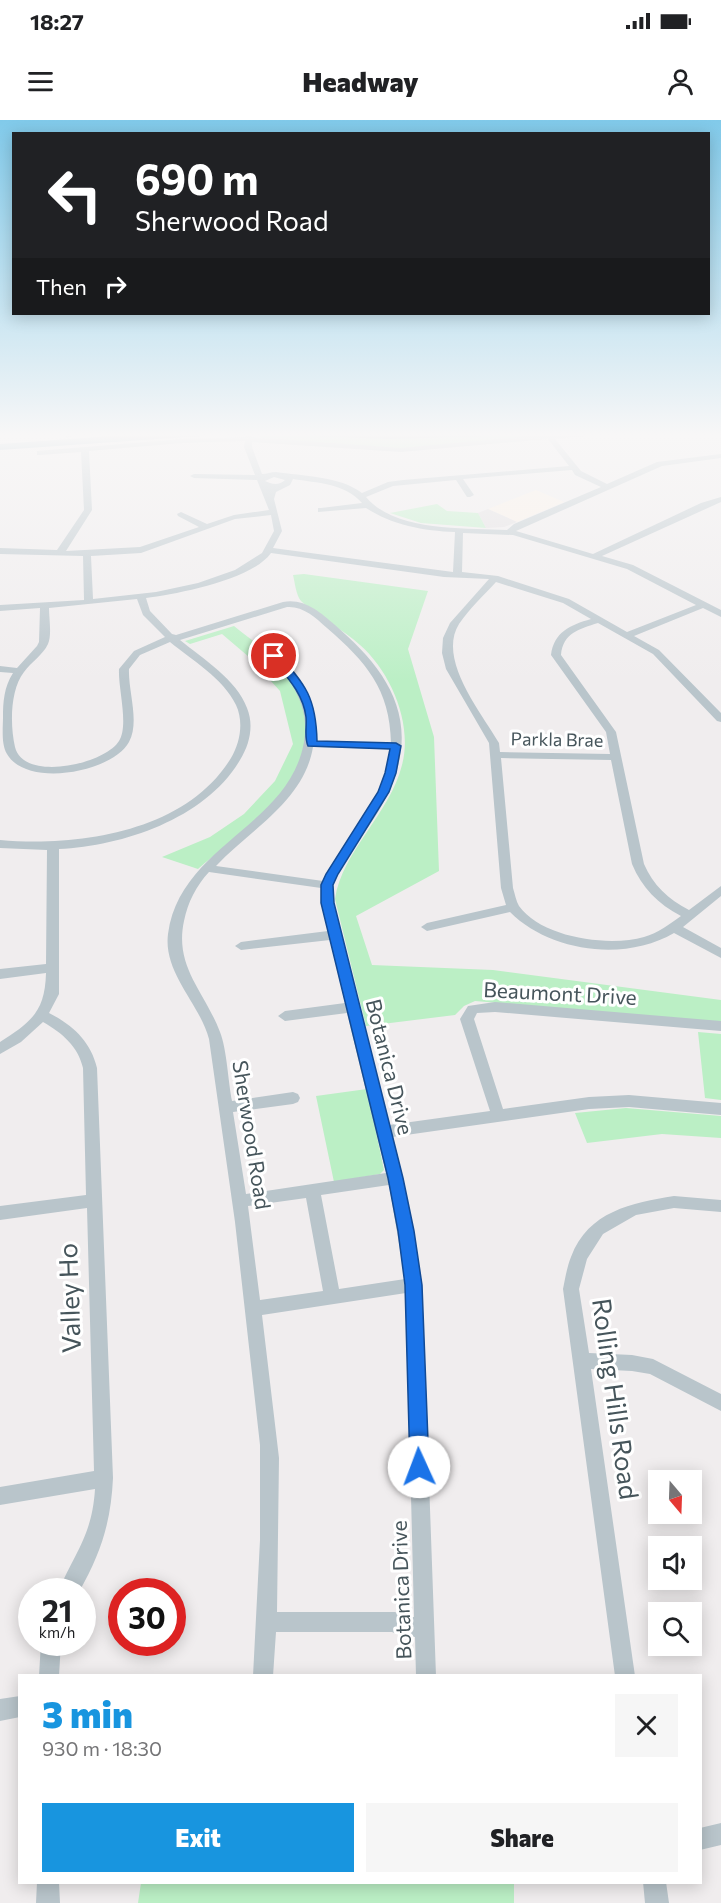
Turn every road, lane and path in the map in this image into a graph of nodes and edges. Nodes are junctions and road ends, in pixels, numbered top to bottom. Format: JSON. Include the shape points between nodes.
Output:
{"nodes":[{"id":1,"x":85,"y":515,"type":"edge"},
{"id":2,"x":183,"y":515,"type":"edge"},
{"id":3,"x":245,"y":515,"type":"edge"},
{"id":4,"x":275,"y":515,"type":"edge"},
{"id":5,"x":384,"y":515,"type":"edge"},
{"id":6,"x":542,"y":515,"type":"edge"},
{"id":7,"x":682,"y":515,"type":"edge"},
{"id":8,"x":206,"y":527,"type":"junction"},
{"id":9,"x":459,"y":531,"type":"junction"},
{"id":10,"x":510,"y":532,"type":"junction"},
{"id":11,"x":269,"y":550,"type":"junction"},
{"id":12,"x":0,"y":551,"type":"edge"},
{"id":13,"x":60,"y":553,"type":"junction"},
{"id":14,"x":87,"y":554,"type":"junction"},
{"id":15,"x":595,"y":556,"type":"junction"},
{"id":16,"x":457,"y":575,"type":"junction"},
{"id":17,"x":495,"y":578,"type":"junction"},
{"id":18,"x":141,"y":596,"type":"junction"},
{"id":19,"x":89,"y":600,"type":"junction"},
{"id":20,"x":45,"y":604,"type":"junction"},
{"id":21,"x":704,"y":605,"type":"junction"},
{"id":22,"x":0,"y":608,"type":"edge"},
{"id":23,"x":721,"y":614,"type":"edge"},
{"id":24,"x":600,"y":619,"type":"junction"},
{"id":25,"x":627,"y":635,"type":"junction"},
{"id":26,"x":175,"y":639,"type":"junction"},
{"id":27,"x":262,"y":649,"type":"dead end"},
{"id":28,"x":0,"y":669,"type":"edge"},
{"id":29,"x":19,"y":671,"type":"junction"},
{"id":30,"x":721,"y":719,"type":"edge"},
{"id":31,"x":311,"y":744,"type":"junction"},
{"id":32,"x":396,"y":746,"type":"junction"},
{"id":33,"x":496,"y":755,"type":"junction"},
{"id":34,"x":617,"y":757,"type":"junction"},
{"id":35,"x":0,"y":844,"type":"edge"},
{"id":36,"x":52,"y":845,"type":"junction"},
{"id":37,"x":206,"y":868,"type":"junction"},
{"id":38,"x":327,"y":885,"type":"junction"},
{"id":39,"x":721,"y":890,"type":"edge"},
{"id":40,"x":513,"y":907,"type":"junction"},
{"id":41,"x":688,"y":915,"type":"junction"},
{"id":42,"x":427,"y":927,"type":"dead end"},
{"id":43,"x":673,"y":927,"type":"junction"},
{"id":44,"x":334,"y":935,"type":"junction"},
{"id":45,"x":241,"y":946,"type":"dead end"},
{"id":46,"x":721,"y":954,"type":"edge"},
{"id":47,"x":53,"y":968,"type":"junction"},
{"id":48,"x":0,"y":974,"type":"edge"},
{"id":49,"x":353,"y":1007,"type":"junction"},
{"id":50,"x":43,"y":1016,"type":"junction"},
{"id":51,"x":285,"y":1016,"type":"dead end"},
{"id":52,"x":721,"y":1026,"type":"edge"},
{"id":53,"x":0,"y":1049,"type":"edge"},
{"id":54,"x":293,"y":1098,"type":"dead end"},
{"id":55,"x":225,"y":1107,"type":"junction"},
{"id":56,"x":721,"y":1109,"type":"edge"},
{"id":57,"x":498,"y":1115,"type":"junction"},
{"id":58,"x":382,"y":1132,"type":"junction"},
{"id":59,"x":396,"y":1178,"type":"junction"},
{"id":60,"x":312,"y":1190,"type":"junction"},
{"id":61,"x":95,"y":1200,"type":"junction"},
{"id":62,"x":240,"y":1201,"type":"junction"},
{"id":63,"x":721,"y":1206,"type":"edge"},
{"id":64,"x":0,"y":1213,"type":"edge"},
{"id":65,"x":414,"y":1285,"type":"junction"},
{"id":66,"x":332,"y":1297,"type":"junction"},
{"id":67,"x":253,"y":1309,"type":"junction"},
{"id":68,"x":581,"y":1361,"type":"junction"},
{"id":69,"x":721,"y":1403,"type":"edge"},
{"id":70,"x":104,"y":1478,"type":"junction"},
{"id":71,"x":0,"y":1496,"type":"edge"},
{"id":72,"x":76,"y":1578,"type":"edge"},
{"id":73,"x":266,"y":1622,"type":"junction"},
{"id":74,"x":424,"y":1627,"type":"junction"},
{"id":75,"x":50,"y":1656,"type":"edge"},
{"id":76,"x":49,"y":1674,"type":"edge"},
{"id":77,"x":263,"y":1674,"type":"edge"},
{"id":78,"x":426,"y":1674,"type":"edge"},
{"id":79,"x":625,"y":1674,"type":"edge"},
{"id":80,"x":18,"y":1706,"type":"edge"},
{"id":81,"x":0,"y":1710,"type":"edge"},
{"id":82,"x":721,"y":1834,"type":"edge"},
{"id":83,"x":702,"y":1839,"type":"edge"},
{"id":84,"x":48,"y":1884,"type":"edge"},
{"id":85,"x":654,"y":1884,"type":"edge"},
{"id":86,"x":48,"y":1903,"type":"edge"},
{"id":87,"x":657,"y":1903,"type":"edge"}],
"edges":[{"from":1,"to":13,"type":"street"},
{"from":2,"to":8,"type":"street"},
{"from":3,"to":8,"type":"street"},
{"from":4,"to":11,"type":"street","via":[[278,532]]},
{"from":5,"to":9,"type":"street","via":[[429,528]]},
{"from":6,"to":10,"type":"street"},
{"from":7,"to":15,"type":"street"},
{"from":8,"to":14,"type":"street","via":[[148,548]]},
{"from":9,"to":10,"type":"street"},
{"from":9,"to":16,"type":"street"},
{"from":10,"to":15,"type":"street"},
{"from":11,"to":16,"type":"street"},
{"from":11,"to":18,"type":"street","via":[[246,568],[221,580]]},
{"from":12,"to":13,"type":"street"},
{"from":13,"to":14,"type":"street"},
{"from":14,"to":19,"type":"street"},
{"from":15,"to":21,"type":"street","via":[[639,570]]},
{"from":16,"to":17,"type":"street"},
{"from":17,"to":24,"type":"street","via":[[567,601]]},
{"from":17,"to":33,"type":"street","via":[[455,623],[447,653],[451,669],[491,736]]},
{"from":18,"to":19,"type":"street"},
{"from":18,"to":26,"type":"street","via":[[147,614]]},
{"from":19,"to":20,"type":"street"},
{"from":20,"to":22,"type":"street"},
{"from":20,"to":29,"type":"street","via":[[44,642]]},
{"from":21,"to":23,"type":"street"},
{"from":21,"to":25,"type":"street"},
{"from":24,"to":25,"type":"street"},
{"from":24,"to":34,"type":"street","via":[[561,635],[556,654],[611,732]]},
{"from":25,"to":30,"type":"street","via":[[661,657]]},
{"from":26,"to":29,"type":"street","via":[[150,645],[130,660],[123,675],[126,738],[115,753],[85,767],[44,768],[18,760],[12,753],[8,745],[10,688]]},
{"from":26,"to":32,"type":"street","via":[[286,604],[301,604],[354,645],[374,668],[395,715]]},
{"from":26,"to":36,"type":"street","via":[[235,696],[244,715],[244,742],[229,772],[203,796],[156,823],[93,841]]},
{"from":27,"to":31,"type":"street","via":[[283,663],[297,682],[311,716]]},
{"from":28,"to":29,"type":"street"},
{"from":31,"to":32,"type":"street"},
{"from":31,"to":37,"type":"street","name":"Sherwood Road","via":[[299,774],[279,803]]},
{"from":32,"to":38,"type":"street","via":[[384,792]]},
{"from":33,"to":34,"type":"street","name":"Parkla Brae"},
{"from":33,"to":40,"type":"street","via":[[507,888]]},
{"from":34,"to":41,"type":"street","via":[[643,877],[666,902]]},
{"from":35,"to":36,"type":"street"},
{"from":36,"to":47,"type":"street"},
{"from":37,"to":38,"type":"street"},
{"from":37,"to":55,"type":"street","name":"Sherwood Road","via":[[180,906],[174,938],[182,973],[214,1032]]},
{"from":38,"to":44,"type":"street","name":"Botanica Drive"},
{"from":39,"to":41,"type":"street"},
{"from":40,"to":42,"type":"street"},
{"from":40,"to":43,"type":"street","via":[[525,920],[548,933],[594,943],[648,940]]},
{"from":41,"to":43,"type":"street"},
{"from":43,"to":46,"type":"street"},
{"from":44,"to":45,"type":"street"},
{"from":44,"to":49,"type":"street","name":"Botanica Drive"},
{"from":47,"to":48,"type":"street"},
{"from":47,"to":50,"type":"street","via":[[52,994]]},
{"from":49,"to":51,"type":"street"},
{"from":49,"to":58,"type":"street","name":"Botanica Drive"},
{"from":50,"to":53,"type":"street"},
{"from":50,"to":61,"type":"street","name":"Valley Ho","via":[[75,1039],[89,1060]]},
{"from":52,"to":57,"type":"street","name":"Beaumont Drive","via":[[495,1007],[473,1009],[467,1019]]},
{"from":54,"to":55,"type":"street"},
{"from":55,"to":62,"type":"street","name":"Sherwood Road"},
{"from":56,"to":57,"type":"street","via":[[628,1101],[590,1102]]},
{"from":57,"to":58,"type":"street"},
{"from":58,"to":59,"type":"street","name":"Botanica Drive"},
{"from":59,"to":60,"type":"street"},
{"from":59,"to":65,"type":"street","name":"Botanica Drive"},
{"from":60,"to":62,"type":"street"},
{"from":60,"to":66,"type":"street"},
{"from":61,"to":64,"type":"street"},
{"from":61,"to":70,"type":"street","name":"Valley Ho"},
{"from":62,"to":67,"type":"street","name":"Sherwood Road"},
{"from":63,"to":68,"type":"street","name":"Rolling Hills Road","via":[[653,1204],[633,1209],[597,1229],[579,1257],[571,1289]]},
{"from":65,"to":66,"type":"street"},
{"from":65,"to":74,"type":"street","name":"Botanica Drive"},
{"from":66,"to":67,"type":"street"},
{"from":67,"to":73,"type":"street","name":"Sherwood Road","via":[[270,1457]]},
{"from":68,"to":69,"type":"street","via":[[653,1367]]},
{"from":68,"to":79,"type":"street","name":"Rolling Hills Road"},
{"from":70,"to":71,"type":"street"},
{"from":70,"to":72,"type":"street","name":"Valley Ho","via":[[98,1532]]},
{"from":73,"to":74,"type":"street","via":[[395,1622]]},
{"from":73,"to":77,"type":"street","name":"Sherwood Road"},
{"from":74,"to":78,"type":"street","name":"Botanica Drive"},
{"from":75,"to":76,"type":"street"},
{"from":80,"to":81,"type":"street"},
{"from":82,"to":83,"type":"street"},
{"from":84,"to":86,"type":"street"},
{"from":85,"to":87,"type":"street"}]}
